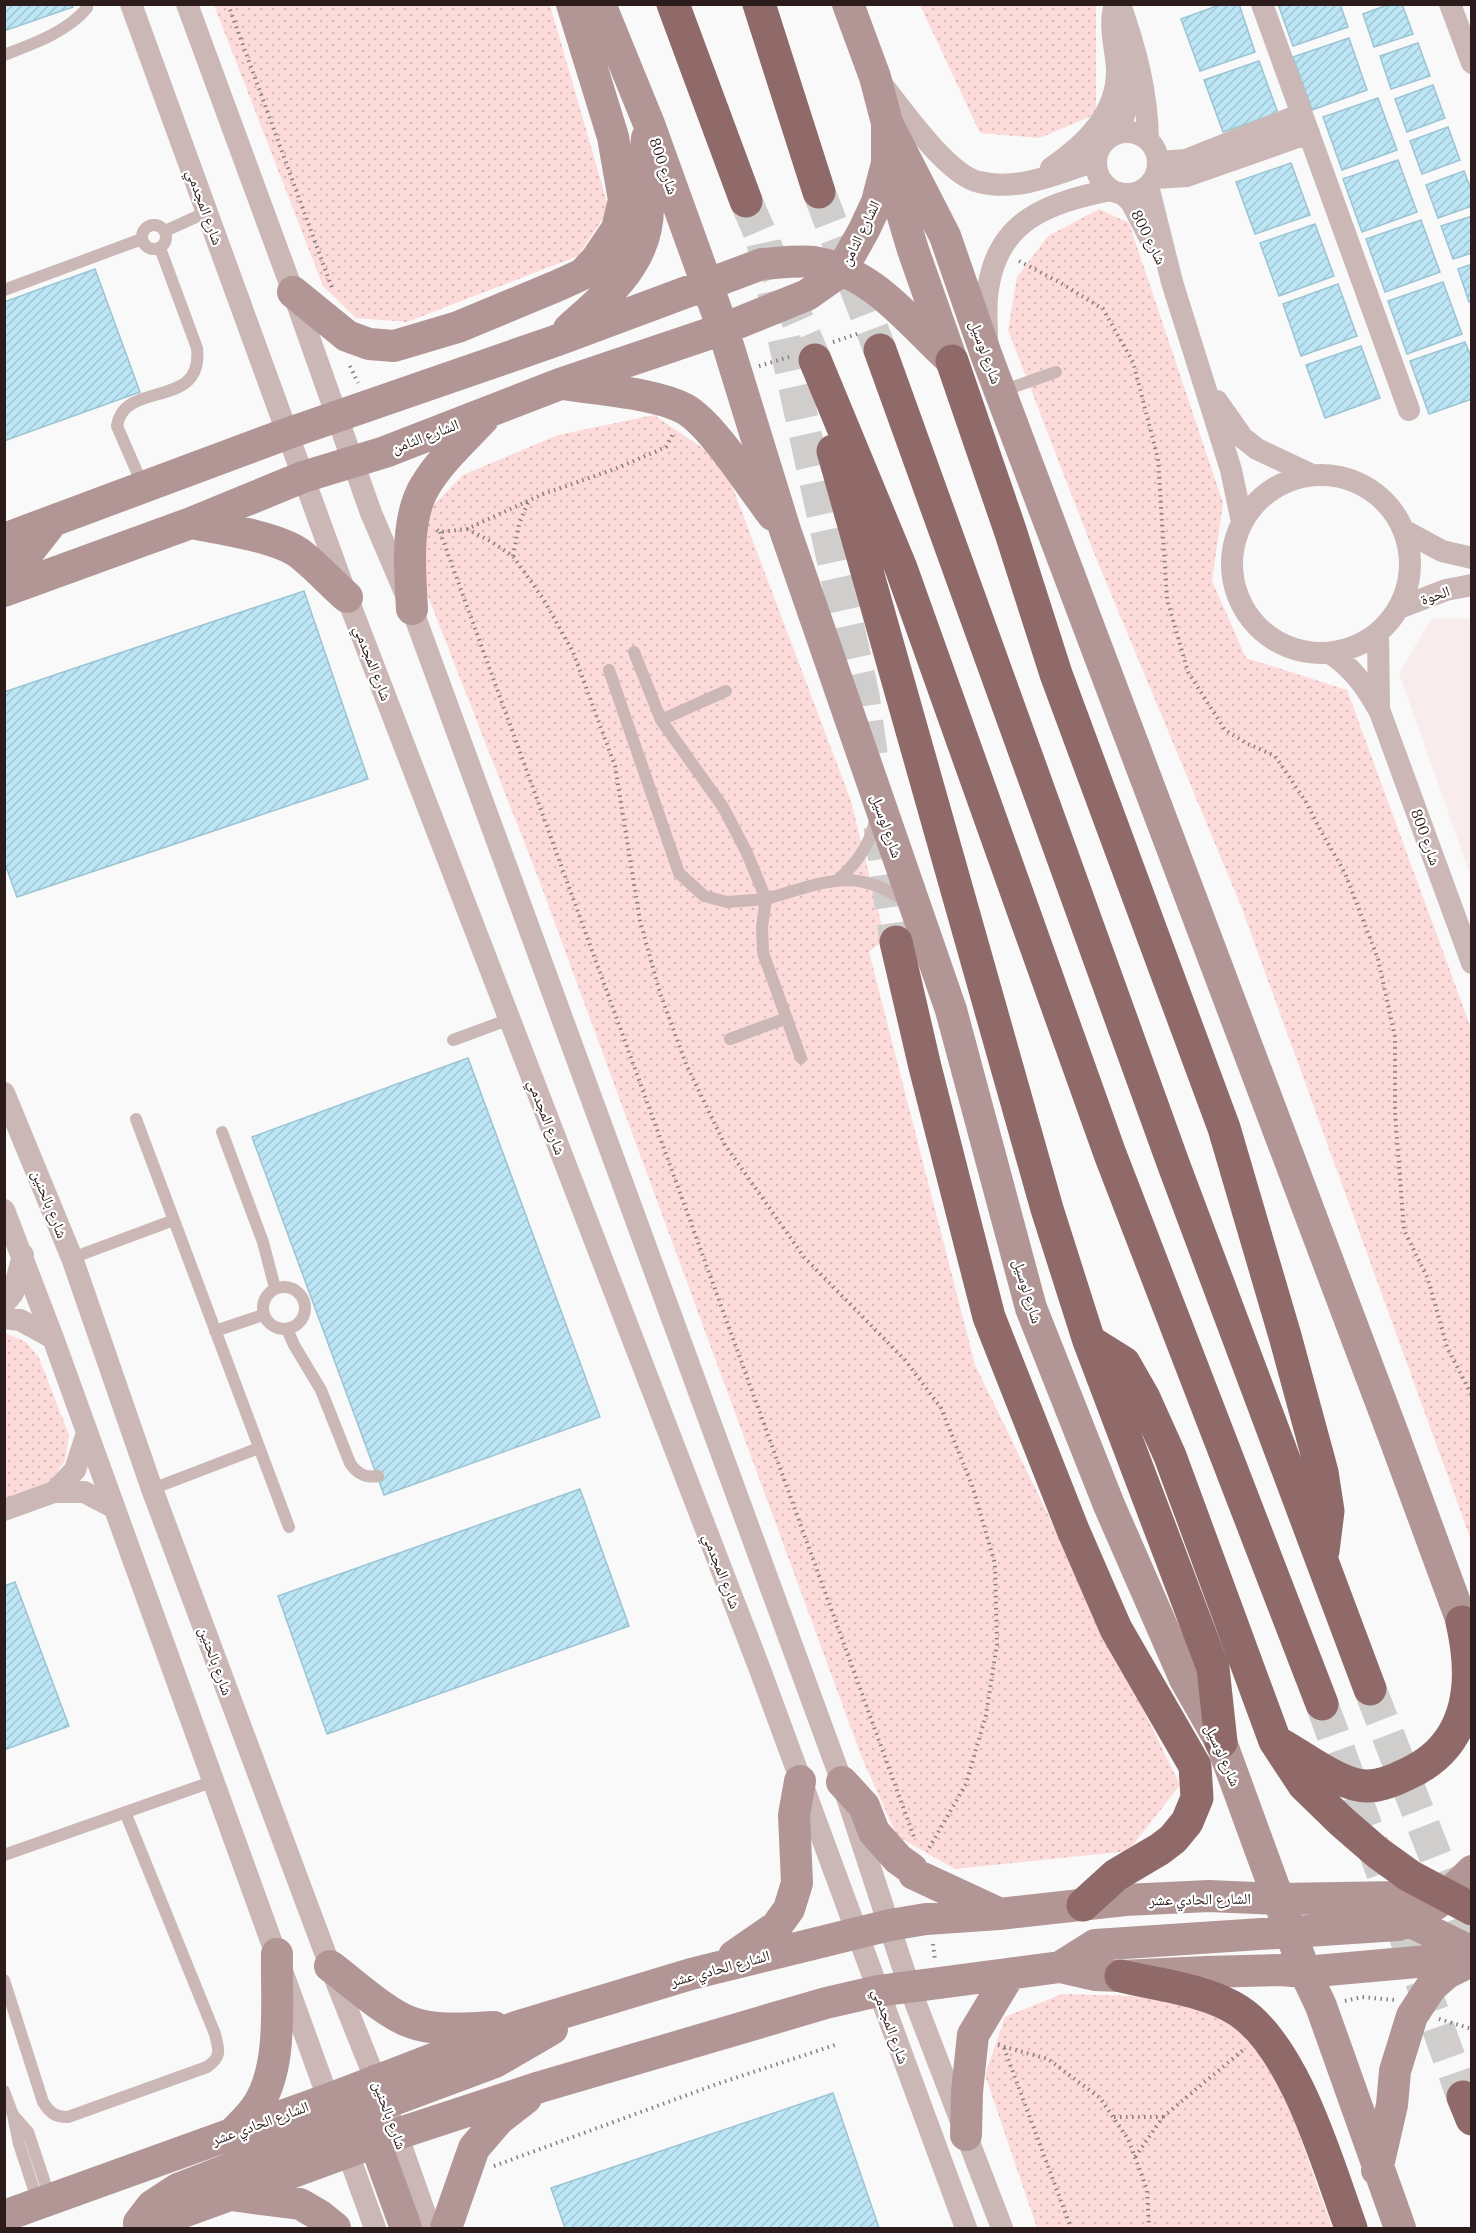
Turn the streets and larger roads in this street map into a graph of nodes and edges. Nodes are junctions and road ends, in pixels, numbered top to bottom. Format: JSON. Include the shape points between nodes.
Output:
{"nodes":[{"id":1,"x":131,"y":4,"type":"edge"},
{"id":2,"x":187,"y":4,"type":"edge"},
{"id":3,"x":572,"y":4,"type":"edge"},
{"id":4,"x":600,"y":4,"type":"edge"},
{"id":5,"x":672,"y":4,"type":"edge"},
{"id":6,"x":759,"y":4,"type":"edge"},
{"id":7,"x":848,"y":4,"type":"edge"},
{"id":8,"x":1115,"y":4,"type":"edge"},
{"id":9,"x":1120,"y":4,"type":"edge"},
{"id":10,"x":1262,"y":4,"type":"edge"},
{"id":11,"x":1450,"y":4,"type":"edge"},
{"id":12,"x":1137,"y":55,"type":"junction"},
{"id":13,"x":1472,"y":63,"type":"edge"},
{"id":14,"x":875,"y":77,"type":"junction"},
{"id":15,"x":887,"y":123,"type":"junction"},
{"id":16,"x":649,"y":124,"type":"junction"},
{"id":17,"x":1305,"y":124,"type":"junction"},
{"id":18,"x":1120,"y":132,"type":"junction"},
{"id":19,"x":1148,"y":140,"type":"junction"},
{"id":20,"x":1095,"y":161,"type":"junction"},
{"id":21,"x":887,"y":163,"type":"junction"},
{"id":22,"x":1153,"y":175,"type":"junction"},
{"id":23,"x":1029,"y":181,"type":"junction"},
{"id":24,"x":819,"y":192,"type":"tunnel mouth"},
{"id":25,"x":1117,"y":192,"type":"junction"},
{"id":26,"x":746,"y":201,"type":"tunnel mouth"},
{"id":27,"x":841,"y":271,"type":"junction"},
{"id":28,"x":1172,"y":282,"type":"junction"},
{"id":29,"x":706,"y":284,"type":"junction"},
{"id":30,"x":293,"y":292,"type":"junction"},
{"id":31,"x":723,"y":329,"type":"junction"},
{"id":32,"x":871,"y":341,"type":"tunnel mouth"},
{"id":33,"x":555,"y":342,"type":"junction"},
{"id":34,"x":987,"y":357,"type":"junction"},
{"id":35,"x":952,"y":361,"type":"junction"},
{"id":36,"x":1202,"y":378,"type":"junction"},
{"id":37,"x":560,"y":384,"type":"junction"},
{"id":38,"x":492,"y":410,"type":"junction"},
{"id":39,"x":1409,"y":410,"type":"dead end"},
{"id":40,"x":338,"y":417,"type":"junction"},
{"id":41,"x":286,"y":434,"type":"junction"},
{"id":42,"x":354,"y":464,"type":"junction"},
{"id":43,"x":1312,"y":475,"type":"junction"},
{"id":44,"x":303,"y":477,"type":"junction"},
{"id":45,"x":52,"y":521,"type":"junction"},
{"id":46,"x":1242,"y":522,"type":"junction"},
{"id":47,"x":191,"y":524,"type":"junction"},
{"id":48,"x":785,"y":530,"type":"junction"},
{"id":49,"x":1405,"y":531,"type":"junction"},
{"id":50,"x":4,"y":539,"type":"edge"},
{"id":51,"x":1472,"y":558,"type":"edge"},
{"id":52,"x":4,"y":566,"type":"edge"},
{"id":53,"x":1472,"y":585,"type":"edge"},
{"id":54,"x":4,"y":591,"type":"edge"},
{"id":55,"x":347,"y":597,"type":"junction"},
{"id":56,"x":1399,"y":608,"type":"junction"},
{"id":57,"x":412,"y":609,"type":"junction"},
{"id":58,"x":1378,"y":633,"type":"junction"},
{"id":59,"x":1330,"y":653,"type":"junction"},
{"id":60,"x":1380,"y":712,"type":"junction"},
{"id":61,"x":896,"y":942,"type":"tunnel mouth"},
{"id":62,"x":1472,"y":963,"type":"edge"},
{"id":63,"x":4,"y":1093,"type":"edge"},
{"id":64,"x":4,"y":1210,"type":"edge"},
{"id":65,"x":23,"y":1255,"type":"junction"},
{"id":66,"x":4,"y":1304,"type":"edge"},
{"id":67,"x":4,"y":1318,"type":"edge"},
{"id":68,"x":53,"y":1338,"type":"junction"},
{"id":69,"x":1089,"y":1341,"type":"junction"},
{"id":70,"x":87,"y":1432,"type":"junction"},
{"id":71,"x":54,"y":1492,"type":"junction"},
{"id":72,"x":114,"y":1507,"type":"junction"},
{"id":73,"x":4,"y":1510,"type":"edge"},
{"id":74,"x":1323,"y":1559,"type":"junction"},
{"id":75,"x":1467,"y":1634,"type":"edge"},
{"id":76,"x":1370,"y":1689,"type":"tunnel mouth"},
{"id":77,"x":1322,"y":1704,"type":"tunnel mouth"},
{"id":78,"x":1275,"y":1741,"type":"junction"},
{"id":79,"x":1221,"y":1742,"type":"junction"},
{"id":80,"x":800,"y":1781,"type":"junction"},
{"id":81,"x":842,"y":1782,"type":"junction"},
{"id":82,"x":1472,"y":1871,"type":"edge"},
{"id":83,"x":1279,"y":1899,"type":"junction"},
{"id":84,"x":1463,"y":1901,"type":"edge"},
{"id":85,"x":1083,"y":1905,"type":"junction"},
{"id":86,"x":999,"y":1914,"type":"junction"},
{"id":87,"x":1409,"y":1922,"type":"junction"},
{"id":88,"x":890,"y":1925,"type":"junction"},
{"id":89,"x":856,"y":1932,"type":"junction"},
{"id":90,"x":1292,"y":1934,"type":"junction"},
{"id":91,"x":1472,"y":1952,"type":"edge"},
{"id":92,"x":277,"y":1954,"type":"junction"},
{"id":93,"x":1472,"y":1959,"type":"edge"},
{"id":94,"x":330,"y":1966,"type":"junction"},
{"id":95,"x":723,"y":1966,"type":"junction"},
{"id":96,"x":1060,"y":1967,"type":"junction"},
{"id":97,"x":1305,"y":1972,"type":"junction"},
{"id":98,"x":1009,"y":1975,"type":"junction"},
{"id":99,"x":1121,"y":1976,"type":"junction"},
{"id":100,"x":909,"y":1986,"type":"junction"},
{"id":101,"x":878,"y":1991,"type":"junction"},
{"id":102,"x":584,"y":2006,"type":"junction"},
{"id":103,"x":519,"y":2026,"type":"junction"},
{"id":104,"x":540,"y":2087,"type":"junction"},
{"id":105,"x":364,"y":2118,"type":"junction"},
{"id":106,"x":233,"y":2133,"type":"junction"},
{"id":107,"x":966,"y":2135,"type":"junction"},
{"id":108,"x":1377,"y":2170,"type":"junction"},
{"id":109,"x":231,"y":2195,"type":"junction"},
{"id":110,"x":4,"y":2216,"type":"edge"},
{"id":111,"x":137,"y":2229,"type":"edge"},
{"id":112,"x":334,"y":2229,"type":"edge"},
{"id":113,"x":375,"y":2229,"type":"edge"},
{"id":114,"x":406,"y":2229,"type":"edge"},
{"id":115,"x":430,"y":2229,"type":"edge"},
{"id":116,"x":446,"y":2229,"type":"edge"},
{"id":117,"x":966,"y":2229,"type":"edge"},
{"id":118,"x":1002,"y":2229,"type":"edge"},
{"id":119,"x":1351,"y":2229,"type":"edge"},
{"id":120,"x":1400,"y":2229,"type":"edge"}],
"edges":[{"from":1,"to":41,"type":"street","name":"شارع المجدمي"},
{"from":2,"to":30,"type":"street","name":"شارع المجدمي"},
{"from":3,"to":30,"type":"street","via":[[613,137],[624,200],[617,229],[583,274],[458,327],[394,346],[369,344],[347,336]]},
{"from":4,"to":16,"type":"street","name":"شارع 800"},
{"from":5,"to":26,"type":"highway"},
{"from":6,"to":24,"type":"highway"},
{"from":7,"to":14,"type":"street","name":"شارع لوسيل"},
{"from":8,"to":23,"type":"street","via":[[1111,26],[1116,84],[1107,111],[1077,149]]},
{"from":9,"to":12,"type":"street"},
{"from":10,"to":17,"type":"street"},
{"from":11,"to":13,"type":"street"},
{"from":12,"to":18,"type":"street"},
{"from":12,"to":19,"type":"street","via":[[1146,97]]},
{"from":14,"to":15,"type":"street","name":"شارع لوسيل"},
{"from":14,"to":23,"type":"street","via":[[955,170],[977,182]]},
{"from":15,"to":21,"type":"street","name":"الشارع الثامن"},
{"from":15,"to":34,"type":"street","name":"شارع لوسيل","via":[[945,236]]},
{"from":16,"to":29,"type":"street","name":"شارع 800"},
{"from":16,"to":33,"type":"street","via":[[645,157],[647,227],[641,249],[610,293]]},
{"from":17,"to":22,"type":"street","via":[[1187,176]]},
{"from":17,"to":39,"type":"street"},
{"from":18,"to":19,"type":"street","via":[[1135,133]]},
{"from":18,"to":20,"type":"street","via":[[1101,145]]},
{"from":19,"to":22,"type":"street","via":[[1157,154]]},
{"from":20,"to":23,"type":"street"},
{"from":20,"to":25,"type":"street","via":[[1099,178]]},
{"from":21,"to":27,"type":"street","name":"الشارع الثامن","via":[[877,202]]},
{"from":21,"to":35,"type":"street"},
{"from":22,"to":25,"type":"street","via":[[1141,191]]},
{"from":22,"to":28,"type":"street","name":"شارع 800"},
{"from":25,"to":28,"type":"street","name":"شارع 800","via":[[1138,214]]},
{"from":25,"to":34,"type":"street","via":[[1073,198],[1037,213],[1008,237],[999,249],[987,290]]},
{"from":27,"to":29,"type":"street","name":"الشارع الثامن","via":[[815,262],[762,264]]},
{"from":27,"to":31,"type":"street","name":"الشارع الثامن","via":[[807,295]]},
{"from":27,"to":35,"type":"street","name":"الشارع الثامن","via":[[884,294]]},
{"from":28,"to":36,"type":"street","name":"شارع 800"},
{"from":29,"to":31,"type":"street","name":"شارع 800"},
{"from":29,"to":33,"type":"street","name":"الشارع الثامن"},
{"from":30,"to":40,"type":"street","name":"شارع المجدمي"},
{"from":31,"to":37,"type":"street","name":"الشارع الثامن"},
{"from":31,"to":48,"type":"street","name":"شارع لوسيل"},
{"from":32,"to":74,"type":"highway"},
{"from":33,"to":40,"type":"street","name":"الشارع الثامن"},
{"from":34,"to":75,"type":"street","name":"شارع لوسيل"},
{"from":35,"to":74,"type":"highway","via":[[1056,674],[1224,1128],[1322,1472],[1328,1511]]},
{"from":36,"to":43,"type":"street","name":"شارع 800","via":[[1243,438],[1257,449]]},
{"from":36,"to":46,"type":"street","name":"شارع 800","via":[[1231,470]]},
{"from":37,"to":38,"type":"street","name":"الشارع الثامن"},
{"from":37,"to":48,"type":"street","via":[[661,399],[687,410],[712,434]]},
{"from":38,"to":42,"type":"street","name":"الشارع الثامن"},
{"from":38,"to":57,"type":"street","via":[[425,486],[410,536]]},
{"from":40,"to":41,"type":"street","name":"الشارع الثامن"},
{"from":40,"to":42,"type":"street","name":"شارع المجدمي"},
{"from":41,"to":44,"type":"street","name":"شارع المجدمي"},
{"from":41,"to":45,"type":"street","name":"الشارع الثامن"},
{"from":42,"to":44,"type":"street","name":"الشارع الثامن"},
{"from":42,"to":57,"type":"street","name":"شارع المجدمي"},
{"from":43,"to":46,"type":"street","via":[[1276,488],[1260,499]]},
{"from":43,"to":49,"type":"street","via":[[1341,477],[1368,488],[1390,506]]},
{"from":44,"to":47,"type":"street","name":"الشارع الثامن"},
{"from":44,"to":55,"type":"street","name":"شارع المجدمي"},
{"from":45,"to":50,"type":"street","name":"الشارع الثامن"},
{"from":45,"to":52,"type":"street","via":[[23,559]]},
{"from":46,"to":59,"type":"street","via":[[1231,568],[1246,614],[1262,632],[1283,645],[1306,652]]},
{"from":47,"to":54,"type":"street","name":"الشارع الثامن"},
{"from":47,"to":55,"type":"street","via":[[259,538],[297,552]]},
{"from":48,"to":79,"type":"street","name":"شارع لوسيل","via":[[951,1010],[1031,1308],[1109,1505],[1185,1680]]},
{"from":49,"to":51,"type":"street","via":[[1442,551]]},
{"from":49,"to":56,"type":"street","via":[[1411,557],[1409,584]]},
{"from":53,"to":56,"type":"street","name":"الحوة","via":[[1446,590]]},
{"from":55,"to":80,"type":"street","name":"شارع المجدمي"},
{"from":56,"to":58,"type":"street"},
{"from":57,"to":81,"type":"street","name":"شارع المجدمي"},
{"from":58,"to":59,"type":"street","via":[[1364,643]]},
{"from":58,"to":60,"type":"street","name":"شارع 800"},
{"from":59,"to":60,"type":"street","name":"شارع 800","via":[[1358,676]]},
{"from":60,"to":62,"type":"street","name":"شارع 800"},
{"from":61,"to":85,"type":"highway","via":[[989,1317],[1116,1629],[1195,1766],[1197,1797],[1187,1822],[1173,1839],[1116,1875]]},
{"from":63,"to":94,"type":"street","name":"شارع بالحنين","via":[[72,1258],[152,1489]]},
{"from":64,"to":65,"type":"street","name":"شارع بالحنين"},
{"from":65,"to":66,"type":"street","via":[[13,1293]]},
{"from":65,"to":68,"type":"street","name":"شارع بالحنين"},
{"from":67,"to":68,"type":"street","via":[[20,1320]]},
{"from":68,"to":70,"type":"street","name":"شارع بالحنين"},
{"from":69,"to":77,"type":"highway","via":[[1047,1209],[835,460],[817,359],[901,568],[1110,1154]]},
{"from":69,"to":78,"type":"highway","via":[[1124,1362],[1144,1398],[1170,1456]]},
{"from":69,"to":79,"type":"highway","via":[[1213,1668]]},
{"from":70,"to":71,"type":"street","via":[[75,1470]]},
{"from":70,"to":72,"type":"street","name":"شارع بالحنين"},
{"from":71,"to":72,"type":"street","via":[[84,1492]]},
{"from":71,"to":73,"type":"street"},
{"from":72,"to":92,"type":"street","name":"شارع بالحنين"},
{"from":74,"to":76,"type":"highway"},
{"from":75,"to":78,"type":"highway","via":[[1468,1700],[1460,1728],[1421,1768],[1393,1781],[1367,1786],[1334,1777]]},
{"from":78,"to":84,"type":"highway","via":[[1304,1785],[1378,1853],[1410,1876]]},
{"from":79,"to":83,"type":"street","name":"شارع لوسيل"},
{"from":80,"to":89,"type":"street","name":"شارع المجدمي"},
{"from":80,"to":95,"type":"street","via":[[794,1815],[797,1883],[789,1909],[776,1927]]},
{"from":81,"to":86,"type":"street","via":[[864,1806],[874,1832],[914,1874]]},
{"from":81,"to":88,"type":"street","name":"شارع المجدمي"},
{"from":82,"to":84,"type":"street"},
{"from":83,"to":84,"type":"street","name":"الشارع الحادي عشر"},
{"from":83,"to":85,"type":"street","name":"الشارع الحادي عشر","via":[[1209,1896]]},
{"from":83,"to":87,"type":"street"},
{"from":83,"to":90,"type":"street","name":"شارع لوسيل"},
{"from":84,"to":87,"type":"street"},
{"from":85,"to":86,"type":"street","name":"الشارع الحادي عشر"},
{"from":86,"to":88,"type":"street","name":"الشارع الحادي عشر"},
{"from":87,"to":90,"type":"street"},
{"from":87,"to":91,"type":"street"},
{"from":88,"to":89,"type":"street","name":"الشارع الحادي عشر"},
{"from":88,"to":100,"type":"street","name":"شارع المجدمي"},
{"from":89,"to":95,"type":"street","name":"الشارع الحادي عشر"},
{"from":89,"to":101,"type":"street","name":"شارع المجدمي"},
{"from":90,"to":96,"type":"street","via":[[1095,1945]]},
{"from":90,"to":97,"type":"street","name":"شارع لوسيل"},
{"from":92,"to":105,"type":"street","name":"شارع بالحنين"},
{"from":92,"to":106,"type":"street","via":[[272,2074],[256,2108]]},
{"from":93,"to":97,"type":"street","name":"الشارع الحادي عشر"},
{"from":93,"to":108,"type":"street","via":[[1431,1986],[1416,2010],[1395,2071],[1392,2105]]},
{"from":94,"to":103,"type":"street","via":[[409,2022],[450,2028]]},
{"from":94,"to":105,"type":"street","name":"شارع بالحنين"},
{"from":95,"to":102,"type":"street","name":"الشارع الحادي عشر"},
{"from":96,"to":98,"type":"street","name":"الشارع الحادي عشر"},
{"from":96,"to":99,"type":"street","name":"الشارع الحادي عشر"},
{"from":97,"to":99,"type":"street","name":"الشارع الحادي عشر"},
{"from":97,"to":108,"type":"street","name":"شارع لوسيل","via":[[1321,2006]]},
{"from":98,"to":100,"type":"street","name":"الشارع الحادي عشر"},
{"from":98,"to":107,"type":"street","via":[[973,2035]]},
{"from":99,"to":119,"type":"highway","via":[[1201,1995],[1239,2011],[1263,2034],[1304,2099]]},
{"from":100,"to":101,"type":"street","name":"الشارع الحادي عشر"},
{"from":100,"to":107,"type":"street","name":"شارع المجدمي"},
{"from":101,"to":104,"type":"street","name":"الشارع الحادي عشر"},
{"from":101,"to":117,"type":"street","name":"شارع المجدمي"},
{"from":102,"to":103,"type":"street","name":"الشارع الحادي عشر"},
{"from":102,"to":105,"type":"street","via":[[558,2026],[495,2062]]},
{"from":103,"to":105,"type":"street","name":"الشارع الحادي عشر"},
{"from":104,"to":105,"type":"street","name":"الشارع الحادي عشر"},
{"from":104,"to":116,"type":"street","via":[[499,2119],[474,2148]]},
{"from":105,"to":106,"type":"street","name":"الشارع الحادي عشر"},
{"from":105,"to":109,"type":"street","name":"الشارع الحادي عشر"},
{"from":105,"to":111,"type":"street","via":[[178,2189],[152,2206]]},
{"from":105,"to":113,"type":"street","name":"شارع بالحنين"},
{"from":105,"to":114,"type":"street"},
{"from":105,"to":115,"type":"street","name":"شارع بالحنين"},
{"from":106,"to":110,"type":"street","name":"الشارع الحادي عشر"},
{"from":107,"to":118,"type":"street","name":"شارع المجدمي"},
{"from":108,"to":120,"type":"street","name":"شارع لوسيل"},
{"from":109,"to":111,"type":"street","name":"الشارع الحادي عشر"},
{"from":109,"to":112,"type":"street","via":[[300,2204]]}]}
